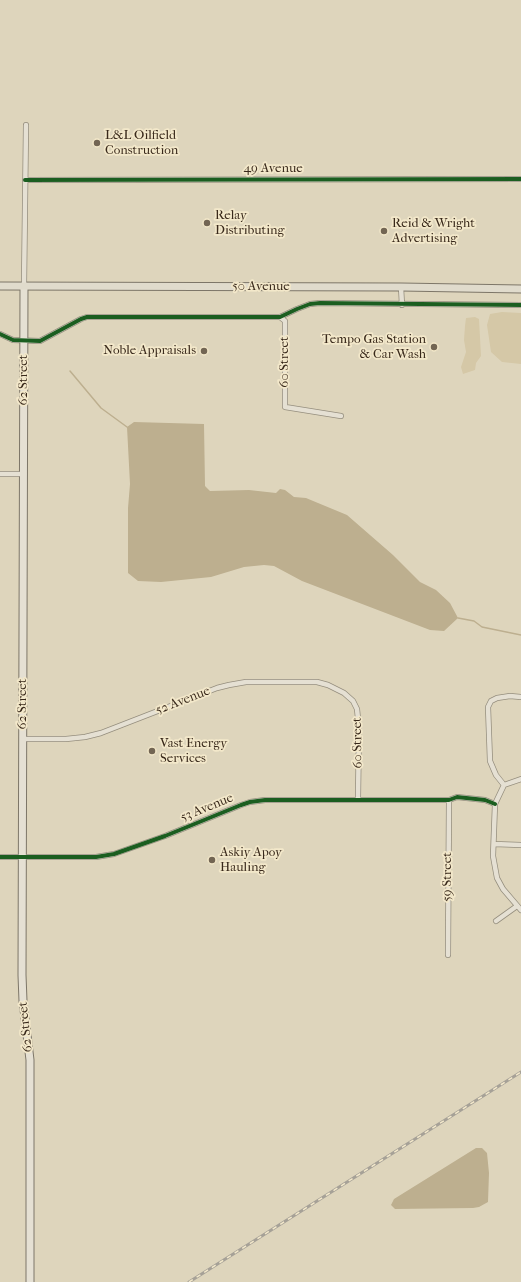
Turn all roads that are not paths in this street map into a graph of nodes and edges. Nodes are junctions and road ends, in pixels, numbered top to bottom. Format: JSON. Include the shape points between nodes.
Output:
{"nodes":[{"id":1,"x":26,"y":125,"type":"dead end"},
{"id":2,"x":521,"y":179,"type":"edge"},
{"id":3,"x":25,"y":180,"type":"junction"},
{"id":4,"x":0,"y":286,"type":"edge"},
{"id":5,"x":24,"y":286,"type":"junction"},
{"id":6,"x":401,"y":287,"type":"junction"},
{"id":7,"x":521,"y":289,"type":"edge"},
{"id":8,"x":521,"y":304,"type":"edge"},
{"id":9,"x":402,"y":305,"type":"junction"},
{"id":10,"x":280,"y":317,"type":"junction"},
{"id":11,"x":0,"y":334,"type":"edge"},
{"id":12,"x":24,"y":341,"type":"junction"},
{"id":13,"x":341,"y":416,"type":"dead end"},
{"id":14,"x":0,"y":474,"type":"edge"},
{"id":15,"x":24,"y":474,"type":"junction"},
{"id":16,"x":344,"y":693,"type":"joint"},
{"id":17,"x":521,"y":697,"type":"edge"},
{"id":18,"x":23,"y":739,"type":"junction"},
{"id":19,"x":521,"y":779,"type":"edge"},
{"id":20,"x":504,"y":785,"type":"junction"},
{"id":21,"x":358,"y":799,"type":"junction"},
{"id":22,"x":449,"y":800,"type":"junction"},
{"id":23,"x":495,"y":804,"type":"junction"},
{"id":24,"x":494,"y":844,"type":"junction"},
{"id":25,"x":521,"y":845,"type":"edge"},
{"id":26,"x":0,"y":857,"type":"edge"},
{"id":27,"x":23,"y":857,"type":"junction"},
{"id":28,"x":519,"y":908,"type":"edge"},
{"id":29,"x":496,"y":921,"type":"dead end"},
{"id":30,"x":448,"y":955,"type":"dead end"},
{"id":31,"x":30,"y":1282,"type":"edge"}],
"edges":[{"from":1,"to":3,"type":"street","name":"62 Street"},
{"from":2,"to":3,"type":"street","name":"49 Avenue"},
{"from":3,"to":5,"type":"street","name":"62 Street"},
{"from":4,"to":5,"type":"main road","name":"50 Avenue"},
{"from":5,"to":6,"type":"main road","name":"50 Avenue"},
{"from":5,"to":12,"type":"main road","name":"62 Street"},
{"from":6,"to":7,"type":"main road","name":"50 Avenue"},
{"from":6,"to":9,"type":"street"},
{"from":8,"to":9,"type":"street"},
{"from":9,"to":10,"type":"street","via":[[320,303],[310,304]]},
{"from":10,"to":12,"type":"street","via":[[88,317],[40,341]]},
{"from":10,"to":13,"type":"street","name":"60 Street","via":[[285,321],[285,408]]},
{"from":11,"to":12,"type":"street","via":[[13,340]]},
{"from":12,"to":15,"type":"main road","name":"62 Street"},
{"from":14,"to":15,"type":"street"},
{"from":15,"to":18,"type":"main road","name":"62 Street"},
{"from":16,"to":18,"type":"street","name":"52 Avenue","via":[[317,682],[246,682],[218,688],[101,733],[66,739]]},
{"from":16,"to":21,"type":"street","name":"60 Street","via":[[357,709]]},
{"from":17,"to":20,"type":"street","via":[[497,698],[491,701],[488,707],[490,761]]},
{"from":18,"to":27,"type":"main road","name":"62 Street"},
{"from":19,"to":20,"type":"street"},
{"from":20,"to":23,"type":"street"},
{"from":21,"to":22,"type":"street","name":"53 Avenue"},
{"from":21,"to":27,"type":"street","name":"53 Avenue","via":[[250,802],[114,854],[96,857]]},
{"from":22,"to":23,"type":"street","name":"53 Avenue","via":[[457,797],[472,798]]},
{"from":22,"to":30,"type":"street","name":"59 Street"},
{"from":23,"to":24,"type":"street"},
{"from":24,"to":25,"type":"street"},
{"from":24,"to":28,"type":"street","via":[[497,878]]},
{"from":26,"to":27,"type":"street","name":"53 Avenue"},
{"from":27,"to":31,"type":"main road","name":"62 Street","via":[[22,975],[30,1060]]},
{"from":28,"to":29,"type":"street"}]}
